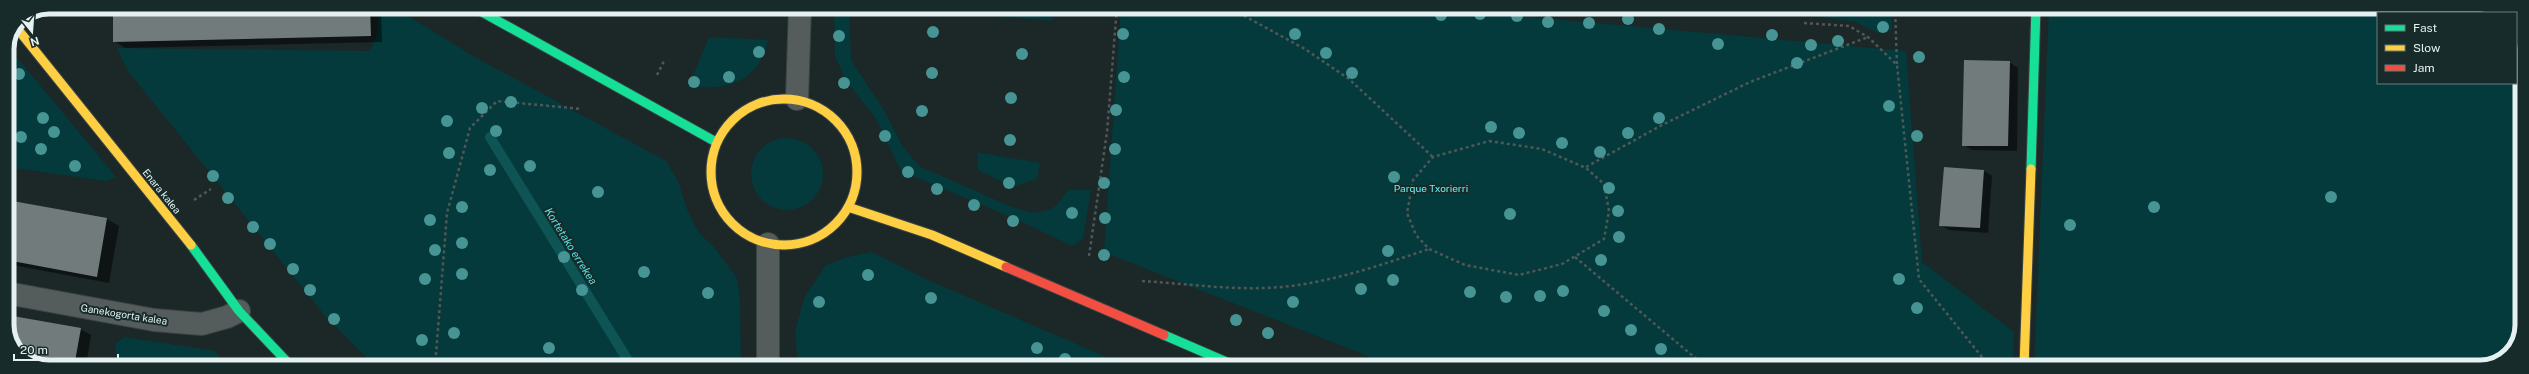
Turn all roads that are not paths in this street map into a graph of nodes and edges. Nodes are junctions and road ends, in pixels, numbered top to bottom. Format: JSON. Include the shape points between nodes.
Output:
{"nodes":[{"id":1,"x":486,"y":14,"type":"edge"},
{"id":2,"x":800,"y":14,"type":"edge"},
{"id":3,"x":2036,"y":14,"type":"edge"},
{"id":4,"x":19,"y":31,"type":"edge"},
{"id":5,"x":797,"y":99,"type":"junction"},
{"id":6,"x":716,"y":142,"type":"junction"},
{"id":7,"x":848,"y":207,"type":"junction"},
{"id":8,"x":768,"y":244,"type":"junction"},
{"id":9,"x":14,"y":294,"type":"edge"},
{"id":10,"x":239,"y":311,"type":"junction"},
{"id":11,"x":285,"y":360,"type":"edge"},
{"id":12,"x":768,"y":360,"type":"edge"},
{"id":13,"x":1222,"y":360,"type":"edge"},
{"id":14,"x":2024,"y":360,"type":"edge"}],
"edges":[{"from":1,"to":6,"type":"street"},
{"from":2,"to":5,"type":"street"},
{"from":3,"to":14,"type":"street"},
{"from":4,"to":10,"type":"street","name":"Enara kalea","via":[[169,216]]},
{"from":5,"to":6,"type":"street","via":[[772,99],[749,107],[729,122]]},
{"from":5,"to":7,"type":"street","via":[[819,107],[837,120],[851,140],[857,162],[857,185]]},
{"from":6,"to":8,"type":"street","via":[[710,163],[711,185],[718,206],[730,223],[748,236]]},
{"from":7,"to":8,"type":"street","via":[[834,226],[814,239],[792,245]]},
{"from":7,"to":13,"type":"street","via":[[932,235]]},
{"from":8,"to":12,"type":"street"},
{"from":9,"to":10,"type":"street","name":"Ganekogorta kalea","via":[[154,320],[202,324]]},
{"from":10,"to":11,"type":"street","name":"Enara kalea"}]}
